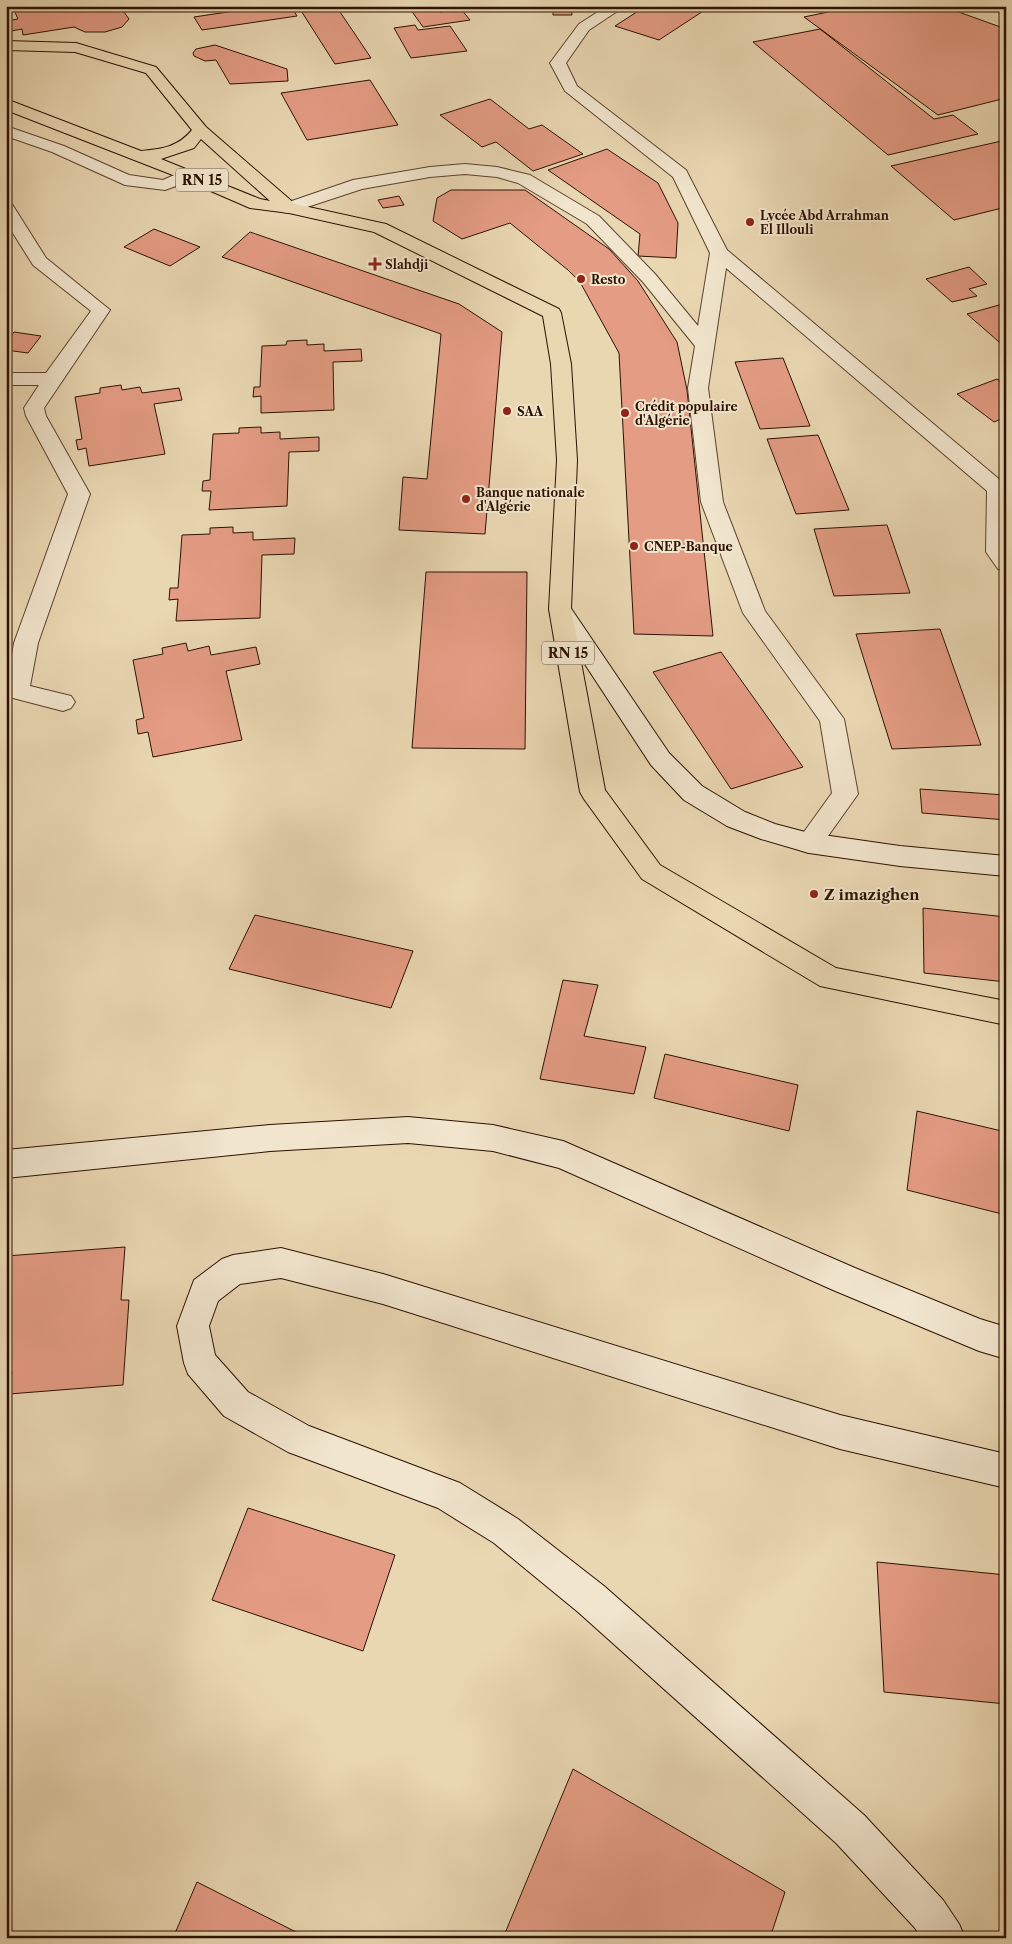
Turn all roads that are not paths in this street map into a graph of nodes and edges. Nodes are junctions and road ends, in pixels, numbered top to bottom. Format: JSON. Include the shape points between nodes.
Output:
{"nodes":[{"id":1,"x":618,"y":6,"type":"edge"},
{"id":2,"x":6,"y":45,"type":"edge"},
{"id":3,"x":6,"y":104,"type":"edge"},
{"id":4,"x":200,"y":130,"type":"junction"},
{"id":5,"x":6,"y":131,"type":"edge"},
{"id":6,"x":140,"y":156,"type":"junction"},
{"id":7,"x":189,"y":174,"type":"junction"},
{"id":8,"x":6,"y":208,"type":"edge"},
{"id":9,"x":289,"y":208,"type":"junction"},
{"id":10,"x":718,"y":253,"type":"junction"},
{"id":11,"x":704,"y":345,"type":"junction"},
{"id":12,"x":6,"y":379,"type":"edge"},
{"id":13,"x":52,"y":379,"type":"junction"},
{"id":14,"x":1002,"y":486,"type":"edge"},
{"id":15,"x":1006,"y":564,"type":"edge"},
{"id":16,"x":560,"y":609,"type":"junction"},
{"id":17,"x":63,"y":702,"type":"dead end"},
{"id":18,"x":809,"y":843,"type":"junction"},
{"id":19,"x":1006,"y":866,"type":"edge"},
{"id":20,"x":1006,"y":1013,"type":"edge"},
{"id":21,"x":6,"y":1164,"type":"edge"},
{"id":22,"x":1006,"y":1343,"type":"edge"},
{"id":23,"x":1006,"y":1471,"type":"edge"},
{"id":24,"x":945,"y":1938,"type":"edge"}],
"edges":[{"from":1,"to":10,"type":"street","via":[[584,27],[558,63],[570,88],[680,174]]},
{"from":2,"to":4,"type":"main road","number":"RN 15","via":[[76,48],[151,70]]},
{"from":3,"to":6,"type":"main road","number":"RN 15"},
{"from":4,"to":6,"type":"main road","via":[[188,146],[162,154]]},
{"from":4,"to":9,"type":"main road","number":"RN 15"},
{"from":5,"to":7,"type":"street","via":[[58,149],[125,180],[165,185]]},
{"from":6,"to":7,"type":"main road","number":"RN 15"},
{"from":7,"to":9,"type":"main road","number":"RN 15","via":[[256,204]]},
{"from":8,"to":13,"type":"street","via":[[39,261],[101,310]]},
{"from":9,"to":11,"type":"street","via":[[359,184],[430,172],[465,169],[524,179],[593,220],[649,278]]},
{"from":9,"to":16,"type":"main road","number":"RN 15","via":[[380,228],[552,313],[561,364],[567,460]]},
{"from":10,"to":11,"type":"street"},
{"from":10,"to":14,"type":"street"},
{"from":11,"to":18,"type":"street","via":[[698,388],[712,502],[754,613],[832,719],[845,794]]},
{"from":12,"to":13,"type":"street"},
{"from":13,"to":17,"type":"street","via":[[34,408],[79,494],[26,643],[17,691]]},
{"from":14,"to":15,"type":"street","via":[[997,552]]},
{"from":16,"to":18,"type":"street","via":[[660,759],[693,793],[736,819]]},
{"from":16,"to":20,"type":"main road","number":"RN 15","via":[[593,792],[651,872],[830,978]]},
{"from":18,"to":19,"type":"street"},
{"from":21,"to":22,"type":"street","via":[[270,1138],[408,1130],[493,1138],[564,1154],[844,1280]]},
{"from":23,"to":24,"type":"street","via":[[840,1432],[383,1289],[281,1263],[233,1270],[205,1291],[193,1326],[200,1363],[236,1404],[300,1440],[448,1495],[506,1531],[592,1599],[850,1828],[930,1914]]}]}
